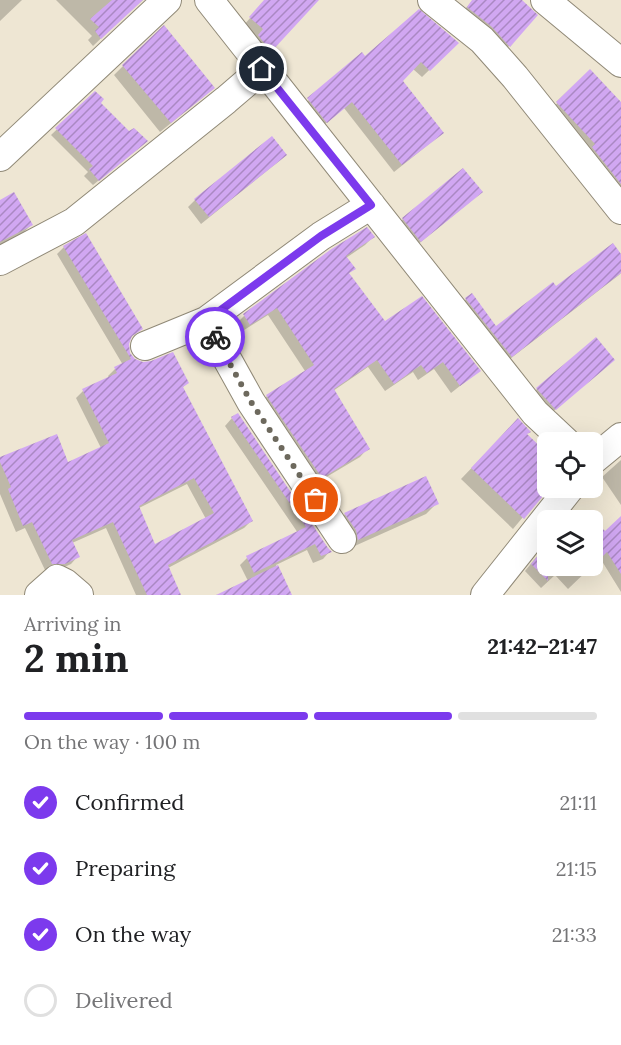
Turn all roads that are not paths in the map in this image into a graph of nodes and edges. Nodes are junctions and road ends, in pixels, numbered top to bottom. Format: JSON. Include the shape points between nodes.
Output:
{"nodes":[{"id":1,"x":167,"y":0,"type":"edge"},
{"id":2,"x":209,"y":0,"type":"edge"},
{"id":3,"x":432,"y":0,"type":"edge"},
{"id":4,"x":545,"y":0,"type":"edge"},
{"id":5,"x":621,"y":63,"type":"edge"},
{"id":6,"x":262,"y":69,"type":"junction"},
{"id":7,"x":0,"y":157,"type":"edge"},
{"id":8,"x":371,"y":205,"type":"junction"},
{"id":9,"x":621,"y":210,"type":"edge"},
{"id":10,"x":0,"y":261,"type":"edge"},
{"id":11,"x":206,"y":321,"type":"junction"},
{"id":12,"x":145,"y":346,"type":"dead end"},
{"id":13,"x":555,"y":432,"type":"edge"},
{"id":14,"x":621,"y":437,"type":"edge"},
{"id":15,"x":603,"y":452,"type":"edge"},
{"id":16,"x":562,"y":498,"type":"edge"},
{"id":17,"x":342,"y":539,"type":"dead end"},
{"id":18,"x":39,"y":595,"type":"edge"},
{"id":19,"x":79,"y":595,"type":"edge"},
{"id":20,"x":485,"y":595,"type":"edge"}],
"edges":[{"from":1,"to":7,"type":"street"},
{"from":2,"to":6,"type":"street"},
{"from":3,"to":9,"type":"street","via":[[482,40]]},
{"from":4,"to":5,"type":"street"},
{"from":6,"to":8,"type":"street"},
{"from":6,"to":10,"type":"street","via":[[74,222]]},
{"from":8,"to":11,"type":"street","via":[[321,236]]},
{"from":8,"to":13,"type":"street","via":[[535,413]]},
{"from":11,"to":12,"type":"street"},
{"from":11,"to":17,"type":"street","via":[[251,402]]},
{"from":14,"to":15,"type":"street"},
{"from":16,"to":20,"type":"street"},
{"from":18,"to":19,"type":"street","via":[[57,579]]}]}
